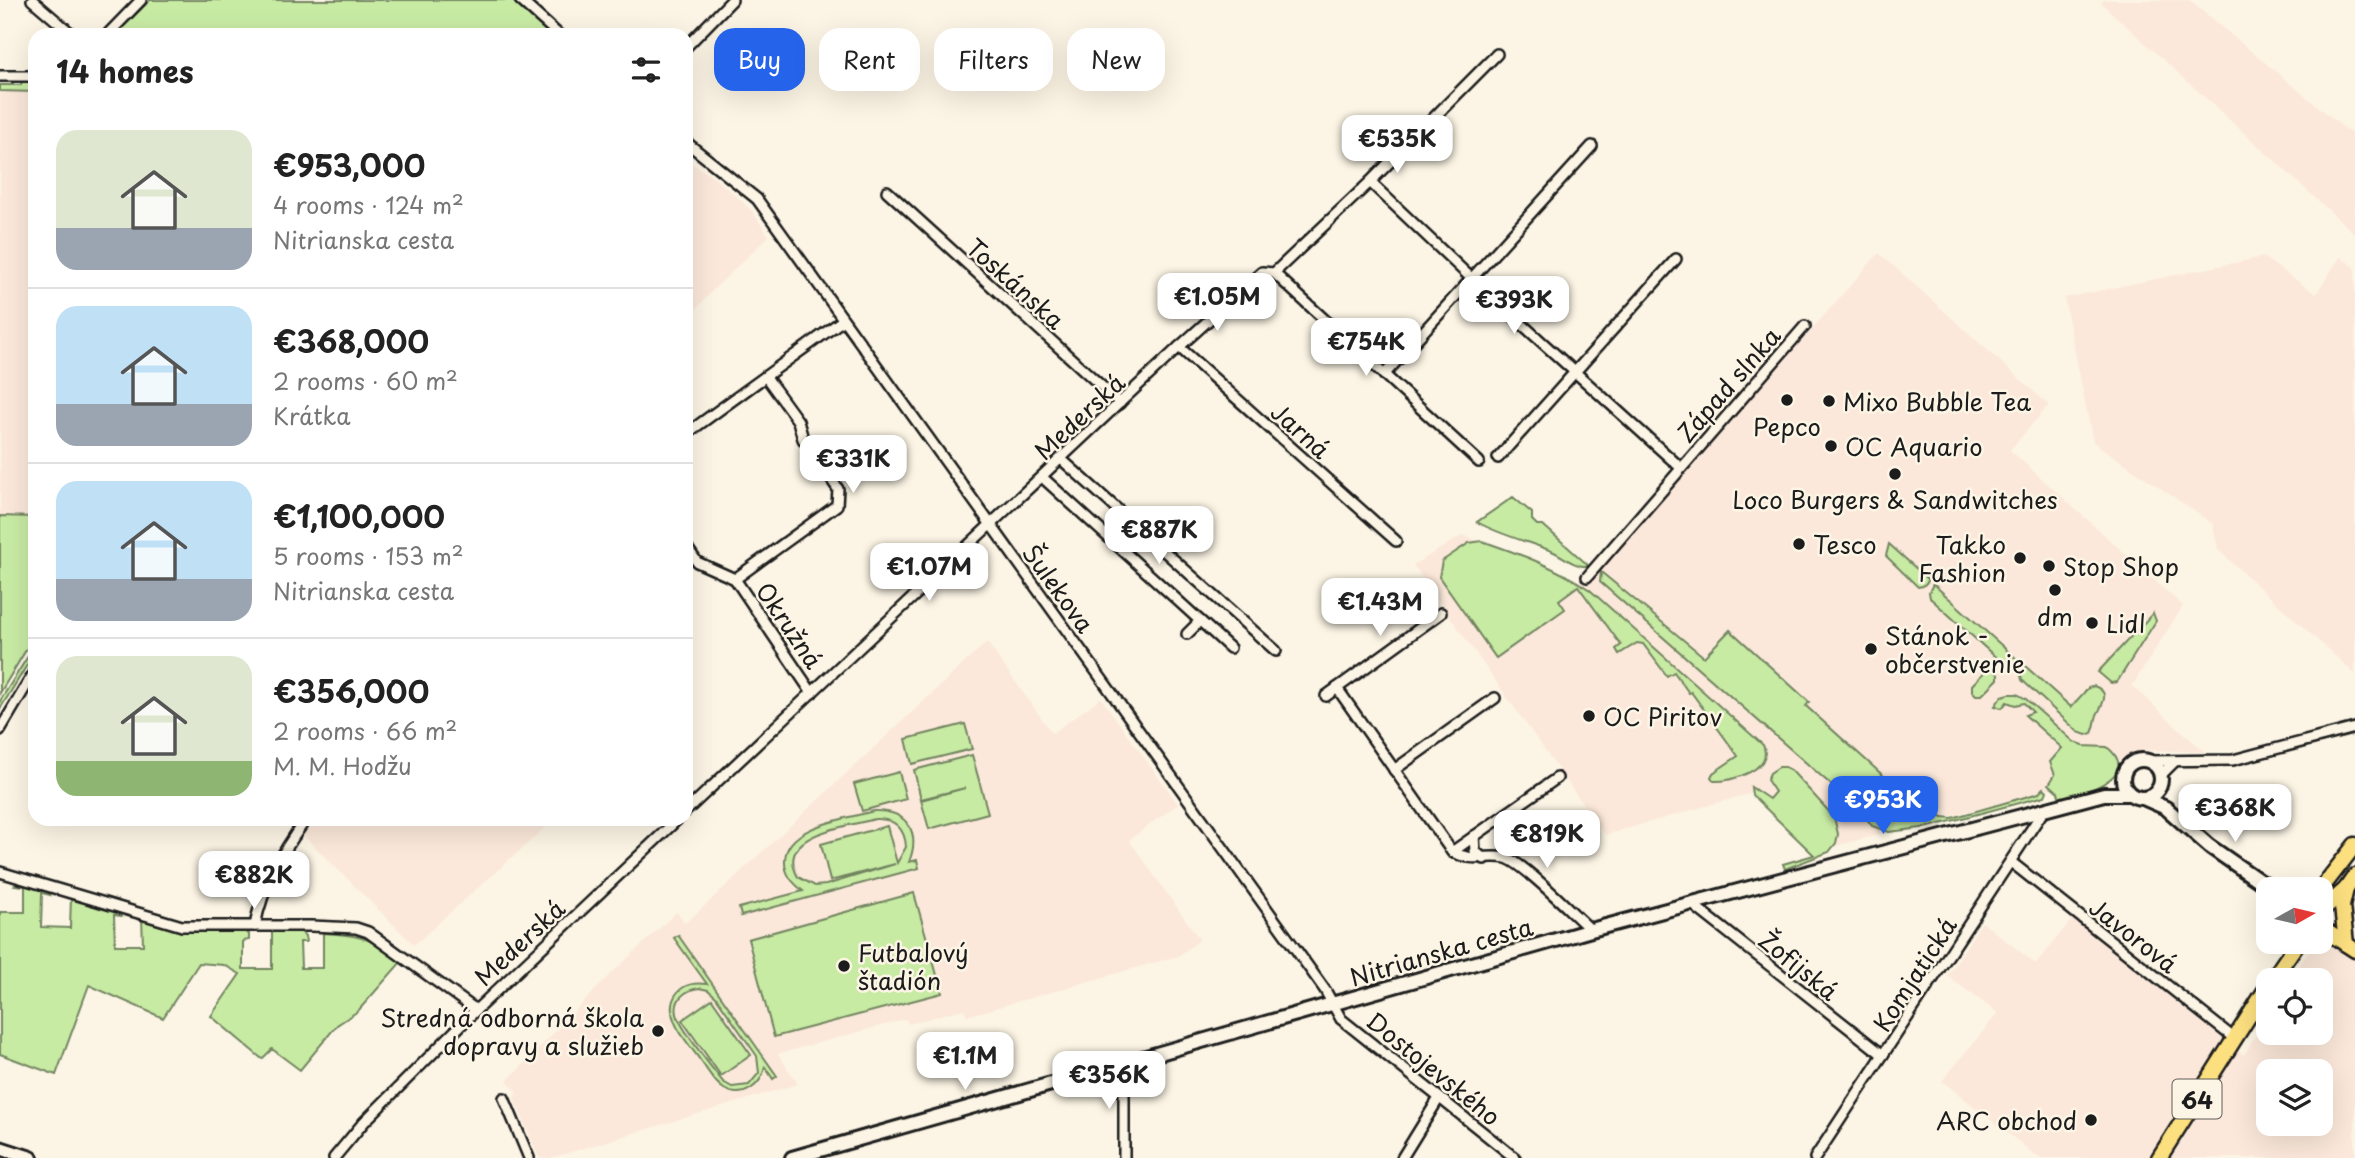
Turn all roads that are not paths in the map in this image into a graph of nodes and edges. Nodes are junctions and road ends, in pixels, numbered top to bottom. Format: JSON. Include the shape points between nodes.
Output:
{"nodes":[{"id":1,"x":32,"y":0,"type":"edge"},
{"id":2,"x":141,"y":0,"type":"edge"},
{"id":3,"x":520,"y":0,"type":"edge"},
{"id":4,"x":732,"y":0,"type":"edge"},
{"id":5,"x":65,"y":28,"type":"edge"},
{"id":6,"x":114,"y":28,"type":"edge"},
{"id":7,"x":551,"y":28,"type":"edge"},
{"id":8,"x":693,"y":40,"type":"edge"},
{"id":9,"x":1497,"y":54,"type":"dead end"},
{"id":10,"x":0,"y":76,"type":"edge"},
{"id":11,"x":28,"y":76,"type":"edge"},
{"id":12,"x":1592,"y":145,"type":"dead end"},
{"id":13,"x":693,"y":148,"type":"edge"},
{"id":14,"x":1370,"y":182,"type":"junction"},
{"id":15,"x":887,"y":191,"type":"dead end"},
{"id":16,"x":1676,"y":259,"type":"dead end"},
{"id":17,"x":1274,"y":272,"type":"junction"},
{"id":18,"x":1471,"y":278,"type":"junction"},
{"id":19,"x":843,"y":320,"type":"junction"},
{"id":20,"x":1805,"y":326,"type":"dead end"},
{"id":21,"x":1179,"y":347,"type":"junction"},
{"id":22,"x":1576,"y":371,"type":"junction"},
{"id":23,"x":1384,"y":375,"type":"junction"},
{"id":24,"x":766,"y":377,"type":"junction"},
{"id":25,"x":1120,"y":403,"type":"junction"},
{"id":26,"x":693,"y":429,"type":"edge"},
{"id":27,"x":1498,"y":458,"type":"dead end"},
{"id":28,"x":1061,"y":459,"type":"junction"},
{"id":29,"x":1479,"y":461,"type":"dead end"},
{"id":30,"x":1680,"y":467,"type":"junction"},
{"id":31,"x":1042,"y":477,"type":"junction"},
{"id":32,"x":990,"y":526,"type":"junction"},
{"id":33,"x":1396,"y":541,"type":"dead end"},
{"id":34,"x":693,"y":556,"type":"edge"},
{"id":35,"x":1587,"y":577,"type":"dead end"},
{"id":36,"x":736,"y":579,"type":"junction"},
{"id":37,"x":1441,"y":613,"type":"dead end"},
{"id":38,"x":1200,"y":621,"type":"junction"},
{"id":39,"x":1187,"y":634,"type":"dead end"},
{"id":40,"x":1230,"y":648,"type":"dead end"},
{"id":41,"x":1276,"y":651,"type":"dead end"},
{"id":42,"x":28,"y":683,"type":"edge"},
{"id":43,"x":1337,"y":688,"type":"junction"},
{"id":44,"x":812,"y":693,"type":"junction"},
{"id":45,"x":1326,"y":696,"type":"dead end"},
{"id":46,"x":1495,"y":698,"type":"dead end"},
{"id":47,"x":2355,"y":728,"type":"edge"},
{"id":48,"x":0,"y":730,"type":"edge"},
{"id":49,"x":2146,"y":761,"type":"junction"},
{"id":50,"x":2175,"y":761,"type":"junction"},
{"id":51,"x":1394,"y":770,"type":"junction"},
{"id":52,"x":1557,"y":778,"type":"dead end"},
{"id":53,"x":2123,"y":778,"type":"junction"},
{"id":54,"x":2160,"y":781,"type":"junction"},
{"id":55,"x":2104,"y":794,"type":"junction"},
{"id":56,"x":2130,"y":794,"type":"junction"},
{"id":57,"x":2143,"y":798,"type":"junction"},
{"id":58,"x":693,"y":804,"type":"edge"},
{"id":59,"x":2166,"y":808,"type":"junction"},
{"id":60,"x":2044,"y":810,"type":"junction"},
{"id":61,"x":301,"y":826,"type":"edge"},
{"id":62,"x":671,"y":826,"type":"edge"},
{"id":63,"x":1475,"y":836,"type":"junction"},
{"id":64,"x":2355,"y":845,"type":"edge"},
{"id":65,"x":1452,"y":852,"type":"junction"},
{"id":66,"x":1484,"y":859,"type":"junction"},
{"id":67,"x":2011,"y":862,"type":"junction"},
{"id":68,"x":0,"y":872,"type":"edge"},
{"id":69,"x":2329,"y":877,"type":"edge"},
{"id":70,"x":2355,"y":877,"type":"edge"},
{"id":71,"x":2256,"y":879,"type":"edge"},
{"id":72,"x":2346,"y":889,"type":"junction"},
{"id":73,"x":2333,"y":900,"type":"edge"},
{"id":74,"x":1692,"y":904,"type":"junction"},
{"id":75,"x":255,"y":926,"type":"junction"},
{"id":76,"x":1591,"y":930,"type":"junction"},
{"id":77,"x":2333,"y":936,"type":"edge"},
{"id":78,"x":2351,"y":947,"type":"edge"},
{"id":79,"x":1333,"y":1004,"type":"junction"},
{"id":80,"x":2256,"y":1005,"type":"edge"},
{"id":81,"x":476,"y":1010,"type":"junction"},
{"id":82,"x":2235,"y":1039,"type":"junction"},
{"id":83,"x":1883,"y":1055,"type":"junction"},
{"id":84,"x":1124,"y":1064,"type":"junction"},
{"id":85,"x":504,"y":1098,"type":"dead end"},
{"id":86,"x":1439,"y":1098,"type":"junction"},
{"id":87,"x":0,"y":1148,"type":"edge"},
{"id":88,"x":31,"y":1158,"type":"edge"},
{"id":89,"x":334,"y":1158,"type":"edge"},
{"id":90,"x":528,"y":1158,"type":"edge"},
{"id":91,"x":792,"y":1158,"type":"edge"},
{"id":92,"x":1124,"y":1158,"type":"edge"},
{"id":93,"x":1402,"y":1158,"type":"edge"},
{"id":94,"x":1515,"y":1158,"type":"edge"},
{"id":95,"x":1815,"y":1158,"type":"edge"},
{"id":96,"x":2159,"y":1158,"type":"edge"}],
"edges":[{"from":1,"to":5,"type":"street"},
{"from":2,"to":6,"type":"street"},
{"from":3,"to":7,"type":"street"},
{"from":4,"to":8,"type":"street"},
{"from":9,"to":14,"type":"street","name":"Mederská"},
{"from":10,"to":11,"type":"street"},
{"from":12,"to":18,"type":"street"},
{"from":13,"to":19,"type":"street","name":"Šulekova","via":[[757,198]]},
{"from":14,"to":17,"type":"street","name":"Mederská"},
{"from":14,"to":18,"type":"street","name":"Západ slnka"},
{"from":15,"to":25,"type":"street","name":"Toskánska"},
{"from":16,"to":22,"type":"street"},
{"from":17,"to":21,"type":"street","name":"Mederská","via":[[1262,272]]},
{"from":17,"to":23,"type":"street"},
{"from":18,"to":22,"type":"street","name":"Západ slnka"},
{"from":18,"to":23,"type":"street"},
{"from":19,"to":24,"type":"street"},
{"from":19,"to":32,"type":"street","name":"Šulekova"},
{"from":20,"to":30,"type":"street","name":"Západ slnka"},
{"from":21,"to":25,"type":"street","name":"Mederská"},
{"from":21,"to":33,"type":"street","name":"Jarná"},
{"from":22,"to":27,"type":"street"},
{"from":22,"to":30,"type":"street","name":"Západ slnka"},
{"from":23,"to":29,"type":"street"},
{"from":24,"to":26,"type":"street"},
{"from":24,"to":36,"type":"street","name":"Okružná","via":[[838,489],[836,505]]},
{"from":25,"to":28,"type":"street","name":"Mederská"},
{"from":28,"to":31,"type":"street","name":"Mederská"},
{"from":28,"to":41,"type":"street"},
{"from":30,"to":35,"type":"street","name":"Západ slnka"},
{"from":31,"to":32,"type":"street","name":"Mederská"},
{"from":31,"to":38,"type":"street"},
{"from":32,"to":44,"type":"street","name":"Mederská"},
{"from":32,"to":79,"type":"street","name":"Šulekova"},
{"from":34,"to":36,"type":"street","name":"Okružná"},
{"from":36,"to":44,"type":"street","name":"Okružná"},
{"from":37,"to":43,"type":"street"},
{"from":38,"to":39,"type":"street"},
{"from":38,"to":40,"type":"street"},
{"from":42,"to":48,"type":"street"},
{"from":43,"to":45,"type":"street"},
{"from":43,"to":51,"type":"street"},
{"from":44,"to":58,"type":"street","name":"Mederská"},
{"from":46,"to":51,"type":"street"},
{"from":47,"to":50,"type":"street","via":[[2242,758]]},
{"from":49,"to":50,"type":"street"},
{"from":49,"to":53,"type":"main road","via":[[2131,763]]},
{"from":49,"to":54,"type":"main road","via":[[2156,767]]},
{"from":50,"to":54,"type":"street"},
{"from":51,"to":65,"type":"street"},
{"from":52,"to":63,"type":"street"},
{"from":53,"to":55,"type":"main road","name":"Nitrianska cesta"},
{"from":53,"to":56,"type":"main road"},
{"from":54,"to":57,"type":"main road","via":[[2153,794]]},
{"from":54,"to":59,"type":"main road"},
{"from":55,"to":56,"type":"main road","name":"Nitrianska cesta"},
{"from":55,"to":60,"type":"main road","name":"Nitrianska cesta"},
{"from":56,"to":57,"type":"main road"},
{"from":57,"to":59,"type":"main road"},
{"from":59,"to":71,"type":"main road"},
{"from":60,"to":67,"type":"street","name":"Komjatická"},
{"from":60,"to":74,"type":"main road","name":"Nitrianska cesta"},
{"from":61,"to":75,"type":"street","via":[[259,900]]},
{"from":62,"to":81,"type":"street","name":"Mederská"},
{"from":63,"to":65,"type":"street"},
{"from":63,"to":66,"type":"street","via":[[1475,850]]},
{"from":64,"to":69,"type":"main road"},
{"from":65,"to":66,"type":"street"},
{"from":66,"to":76,"type":"street","via":[[1508,858]]},
{"from":67,"to":82,"type":"street","name":"Javorová"},
{"from":67,"to":83,"type":"street","name":"Komjatická"},
{"from":68,"to":75,"type":"street","via":[[182,926]]},
{"from":70,"to":72,"type":"main road"},
{"from":72,"to":73,"type":"main road"},
{"from":72,"to":78,"type":"main road","via":[[2342,906]]},
{"from":74,"to":76,"type":"main road","name":"Nitrianska cesta"},
{"from":74,"to":83,"type":"street","name":"Žofijská"},
{"from":75,"to":81,"type":"street","via":[[322,926],[368,932]]},
{"from":76,"to":79,"type":"main road","name":"Nitrianska cesta"},
{"from":77,"to":78,"type":"main road"},
{"from":79,"to":84,"type":"main road","name":"Nitrianska cesta"},
{"from":79,"to":86,"type":"street","name":"Dostojevského","via":[[1341,1019]]},
{"from":80,"to":82,"type":"main road","number":"64"},
{"from":81,"to":89,"type":"street","name":"Mederská"},
{"from":82,"to":96,"type":"main road","number":"64"},
{"from":83,"to":95,"type":"street","name":"Komjatická"},
{"from":84,"to":91,"type":"main road","name":"Nitrianska cesta"},
{"from":84,"to":92,"type":"street"},
{"from":85,"to":90,"type":"street"},
{"from":86,"to":93,"type":"street"},
{"from":86,"to":94,"type":"street","name":"Dostojevského"},
{"from":87,"to":88,"type":"main road"}]}
